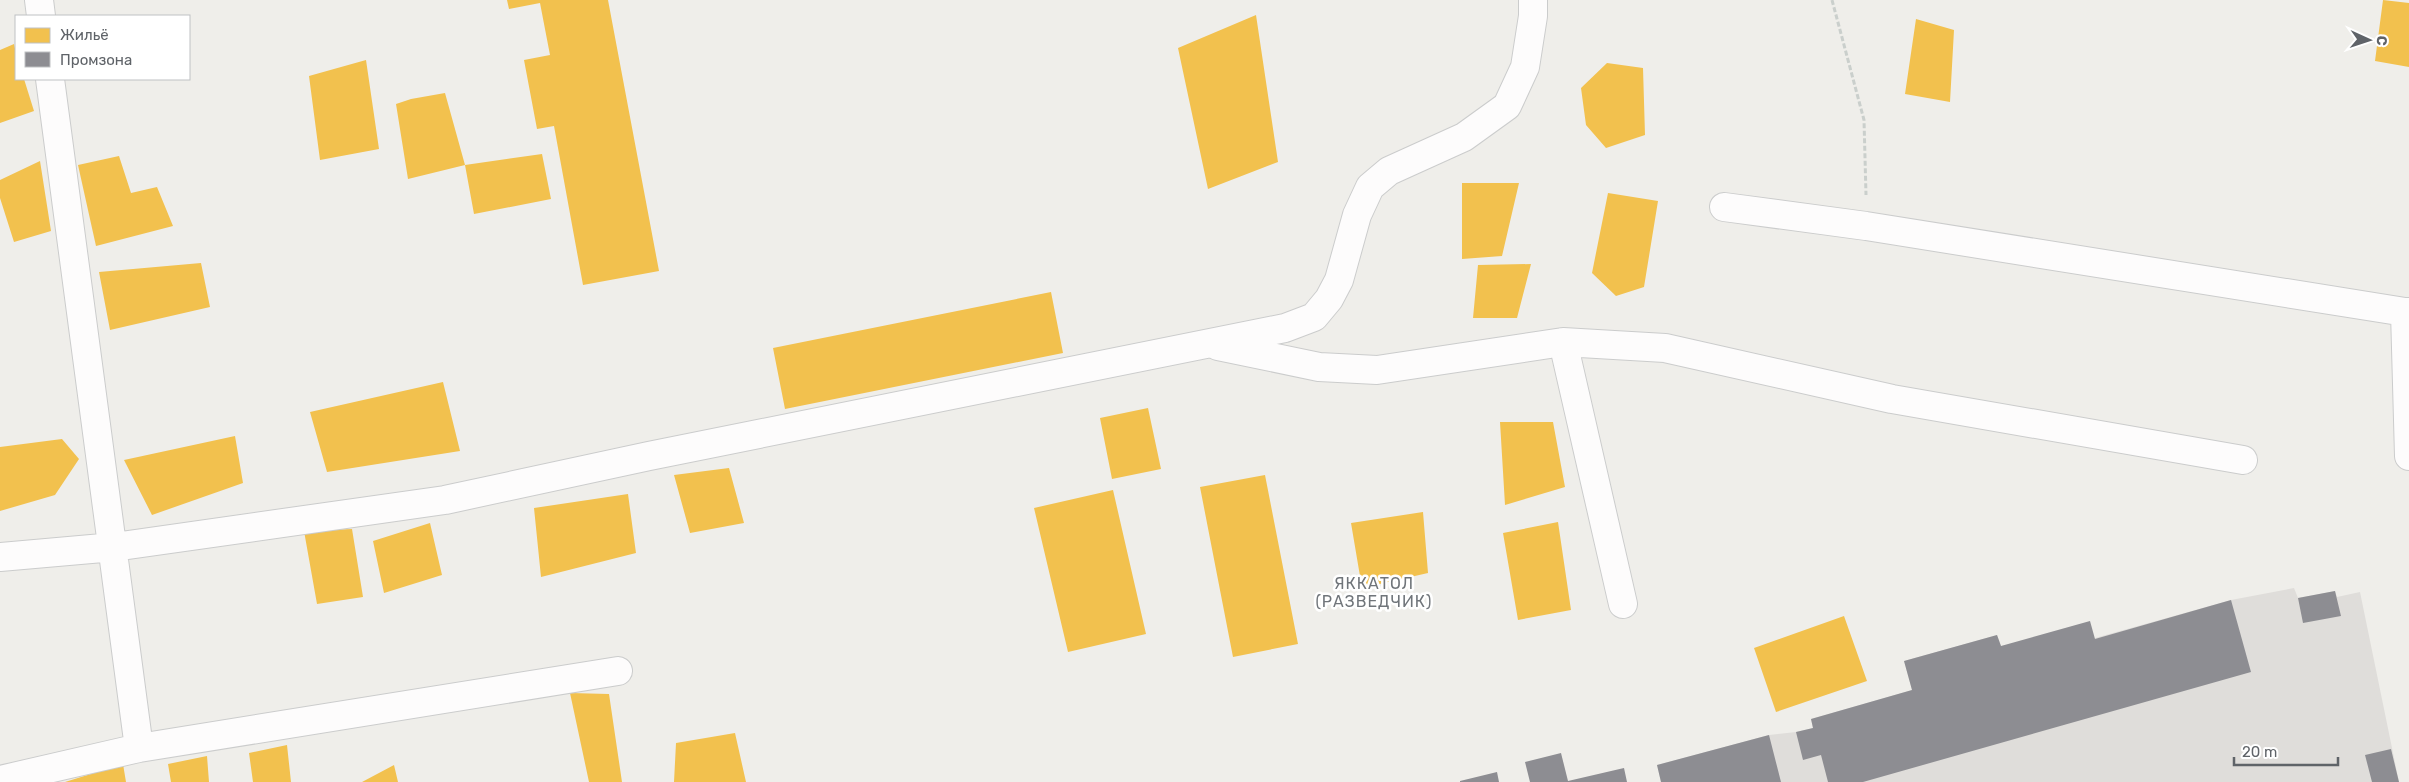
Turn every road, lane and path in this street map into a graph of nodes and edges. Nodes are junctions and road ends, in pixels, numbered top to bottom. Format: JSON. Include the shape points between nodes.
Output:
{"nodes":[{"id":1,"x":39,"y":0,"type":"edge"},
{"id":2,"x":1533,"y":0,"type":"edge"},
{"id":3,"x":1832,"y":0,"type":"edge"},
{"id":4,"x":41,"y":15,"type":"edge"},
{"id":5,"x":50,"y":80,"type":"edge"},
{"id":6,"x":1724,"y":207,"type":"dead end"},
{"id":7,"x":1866,"y":226,"type":"junction"},
{"id":8,"x":2407,"y":312,"type":"edge"},
{"id":9,"x":1563,"y":342,"type":"junction"},
{"id":10,"x":1207,"y":344,"type":"junction"},
{"id":11,"x":2409,"y":456,"type":"edge"},
{"id":12,"x":2243,"y":460,"type":"dead end"},
{"id":13,"x":114,"y":547,"type":"junction"},
{"id":14,"x":0,"y":557,"type":"edge"},
{"id":15,"x":1622,"y":604,"type":"dead end"},
{"id":16,"x":618,"y":671,"type":"dead end"},
{"id":17,"x":139,"y":748,"type":"junction"},
{"id":18,"x":0,"y":780,"type":"edge"}],
"edges":[{"from":1,"to":4,"type":"street"},
{"from":2,"to":10,"type":"street","via":[[1525,67],[1507,106],[1464,137],[1390,171],[1370,187],[1357,215],[1339,280],[1329,299],[1314,316],[1285,328]]},
{"from":3,"to":7,"type":"path","via":[[1864,120]]},
{"from":5,"to":13,"type":"street"},
{"from":6,"to":7,"type":"street"},
{"from":7,"to":8,"type":"street"},
{"from":8,"to":11,"type":"street"},
{"from":9,"to":10,"type":"street","via":[[1377,370],[1320,367]]},
{"from":9,"to":12,"type":"street","via":[[1665,348],[1892,399]]},
{"from":9,"to":15,"type":"street"},
{"from":10,"to":13,"type":"street","via":[[445,500]]},
{"from":13,"to":14,"type":"street"},
{"from":13,"to":17,"type":"street"},
{"from":16,"to":17,"type":"street"},
{"from":17,"to":18,"type":"street"}]}
